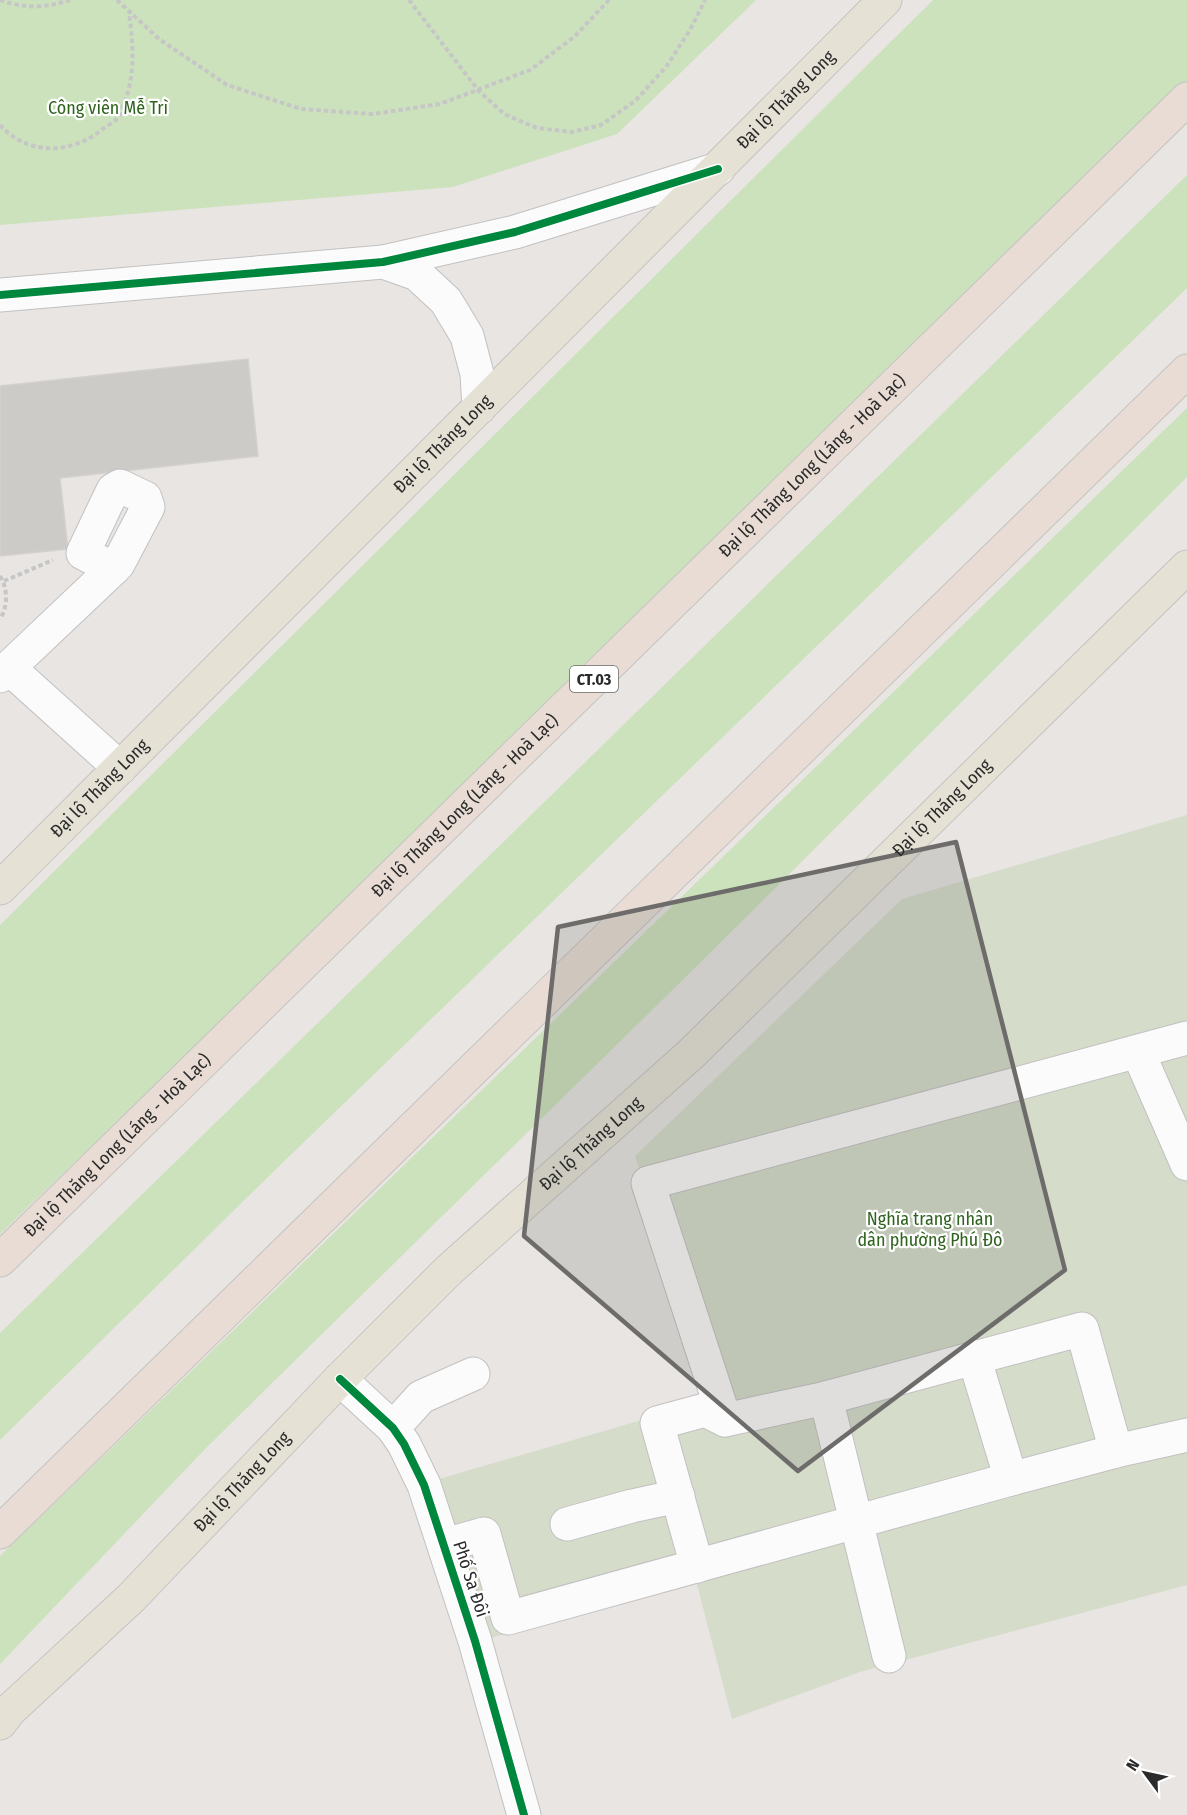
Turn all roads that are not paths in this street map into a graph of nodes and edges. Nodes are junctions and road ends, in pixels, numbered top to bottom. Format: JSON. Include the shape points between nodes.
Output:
{"nodes":[{"id":1,"x":885,"y":0,"type":"edge"},
{"id":2,"x":1187,"y":99,"type":"edge"},
{"id":3,"x":718,"y":169,"type":"junction"},
{"id":4,"x":383,"y":262,"type":"junction"},
{"id":5,"x":0,"y":295,"type":"edge"},
{"id":6,"x":1187,"y":371,"type":"edge"},
{"id":7,"x":479,"y":408,"type":"junction"},
{"id":8,"x":84,"y":550,"type":"junction"},
{"id":9,"x":1187,"y":567,"type":"edge"},
{"id":10,"x":113,"y":568,"type":"junction"},
{"id":11,"x":66,"y":612,"type":"junction"},
{"id":12,"x":5,"y":672,"type":"edge"},
{"id":13,"x":120,"y":768,"type":"junction"},
{"id":14,"x":0,"y":888,"type":"edge"},
{"id":15,"x":1187,"y":1038,"type":"edge"},
{"id":16,"x":1138,"y":1052,"type":"junction"},
{"id":17,"x":1187,"y":1164,"type":"edge"},
{"id":18,"x":0,"y":1260,"type":"edge"},
{"id":19,"x":975,"y":1357,"type":"junction"},
{"id":20,"x":473,"y":1374,"type":"dead end"},
{"id":21,"x":340,"y":1379,"type":"junction"},
{"id":22,"x":825,"y":1398,"type":"junction"},
{"id":23,"x":725,"y":1420,"type":"junction"},
{"id":24,"x":393,"y":1428,"type":"junction"},
{"id":25,"x":1187,"y":1435,"type":"edge"},
{"id":26,"x":1116,"y":1451,"type":"junction"},
{"id":27,"x":1011,"y":1479,"type":"junction"},
{"id":28,"x":678,"y":1496,"type":"junction"},
{"id":29,"x":856,"y":1523,"type":"junction"},
{"id":30,"x":567,"y":1524,"type":"dead end"},
{"id":31,"x":0,"y":1532,"type":"edge"},
{"id":32,"x":445,"y":1545,"type":"junction"},
{"id":33,"x":697,"y":1566,"type":"junction"},
{"id":34,"x":889,"y":1656,"type":"dead end"},
{"id":35,"x":0,"y":1723,"type":"edge"},
{"id":36,"x":524,"y":1815,"type":"edge"}],
"edges":[{"from":1,"to":3,"type":"main road","name":"Đại lộ Thăng Long"},
{"from":2,"to":18,"type":"highway","name":"Đại lộ Thăng Long (Láng - Hoà Lạc)","number":"CT.03"},
{"from":3,"to":4,"type":"street","via":[[515,232]]},
{"from":3,"to":7,"type":"main road","name":"Đại lộ Thăng Long"},
{"from":4,"to":5,"type":"street"},
{"from":4,"to":7,"type":"street","via":[[417,274],[446,301],[467,336],[477,374]]},
{"from":6,"to":31,"type":"highway"},
{"from":7,"to":13,"type":"main road","name":"Đại lộ Thăng Long"},
{"from":8,"to":10,"type":"street"},
{"from":8,"to":10,"type":"street","via":[[113,490],[120,486],[146,498],[147,507]]},
{"from":8,"to":11,"type":"street"},
{"from":9,"to":21,"type":"main road","name":"Đại lộ Thăng Long","via":[[691,1054],[449,1270]]},
{"from":10,"to":11,"type":"street"},
{"from":11,"to":12,"type":"street"},
{"from":12,"to":13,"type":"street"},
{"from":13,"to":14,"type":"main road","name":"Đại lộ Thăng Long"},
{"from":15,"to":16,"type":"street"},
{"from":16,"to":17,"type":"street"},
{"from":16,"to":23,"type":"street","via":[[648,1183]]},
{"from":19,"to":22,"type":"street"},
{"from":19,"to":26,"type":"street","via":[[1082,1329]]},
{"from":19,"to":27,"type":"street"},
{"from":20,"to":24,"type":"street","via":[[421,1397]]},
{"from":21,"to":24,"type":"street","name":"Phố Sa Đôi"},
{"from":21,"to":35,"type":"main road","name":"Đại lộ Thăng Long","via":[[131,1598]]},
{"from":22,"to":23,"type":"street"},
{"from":22,"to":29,"type":"street"},
{"from":23,"to":28,"type":"street","via":[[705,1410],[657,1424]]},
{"from":24,"to":32,"type":"street","name":"Phố Sa Đôi","via":[[424,1485]]},
{"from":25,"to":26,"type":"street"},
{"from":26,"to":27,"type":"street"},
{"from":27,"to":29,"type":"street"},
{"from":28,"to":30,"type":"street"},
{"from":28,"to":33,"type":"street"},
{"from":29,"to":33,"type":"street"},
{"from":29,"to":34,"type":"street"},
{"from":32,"to":33,"type":"street","via":[[484,1534],[508,1618]]},
{"from":32,"to":36,"type":"street","name":"Phố Sa Đôi"}]}
